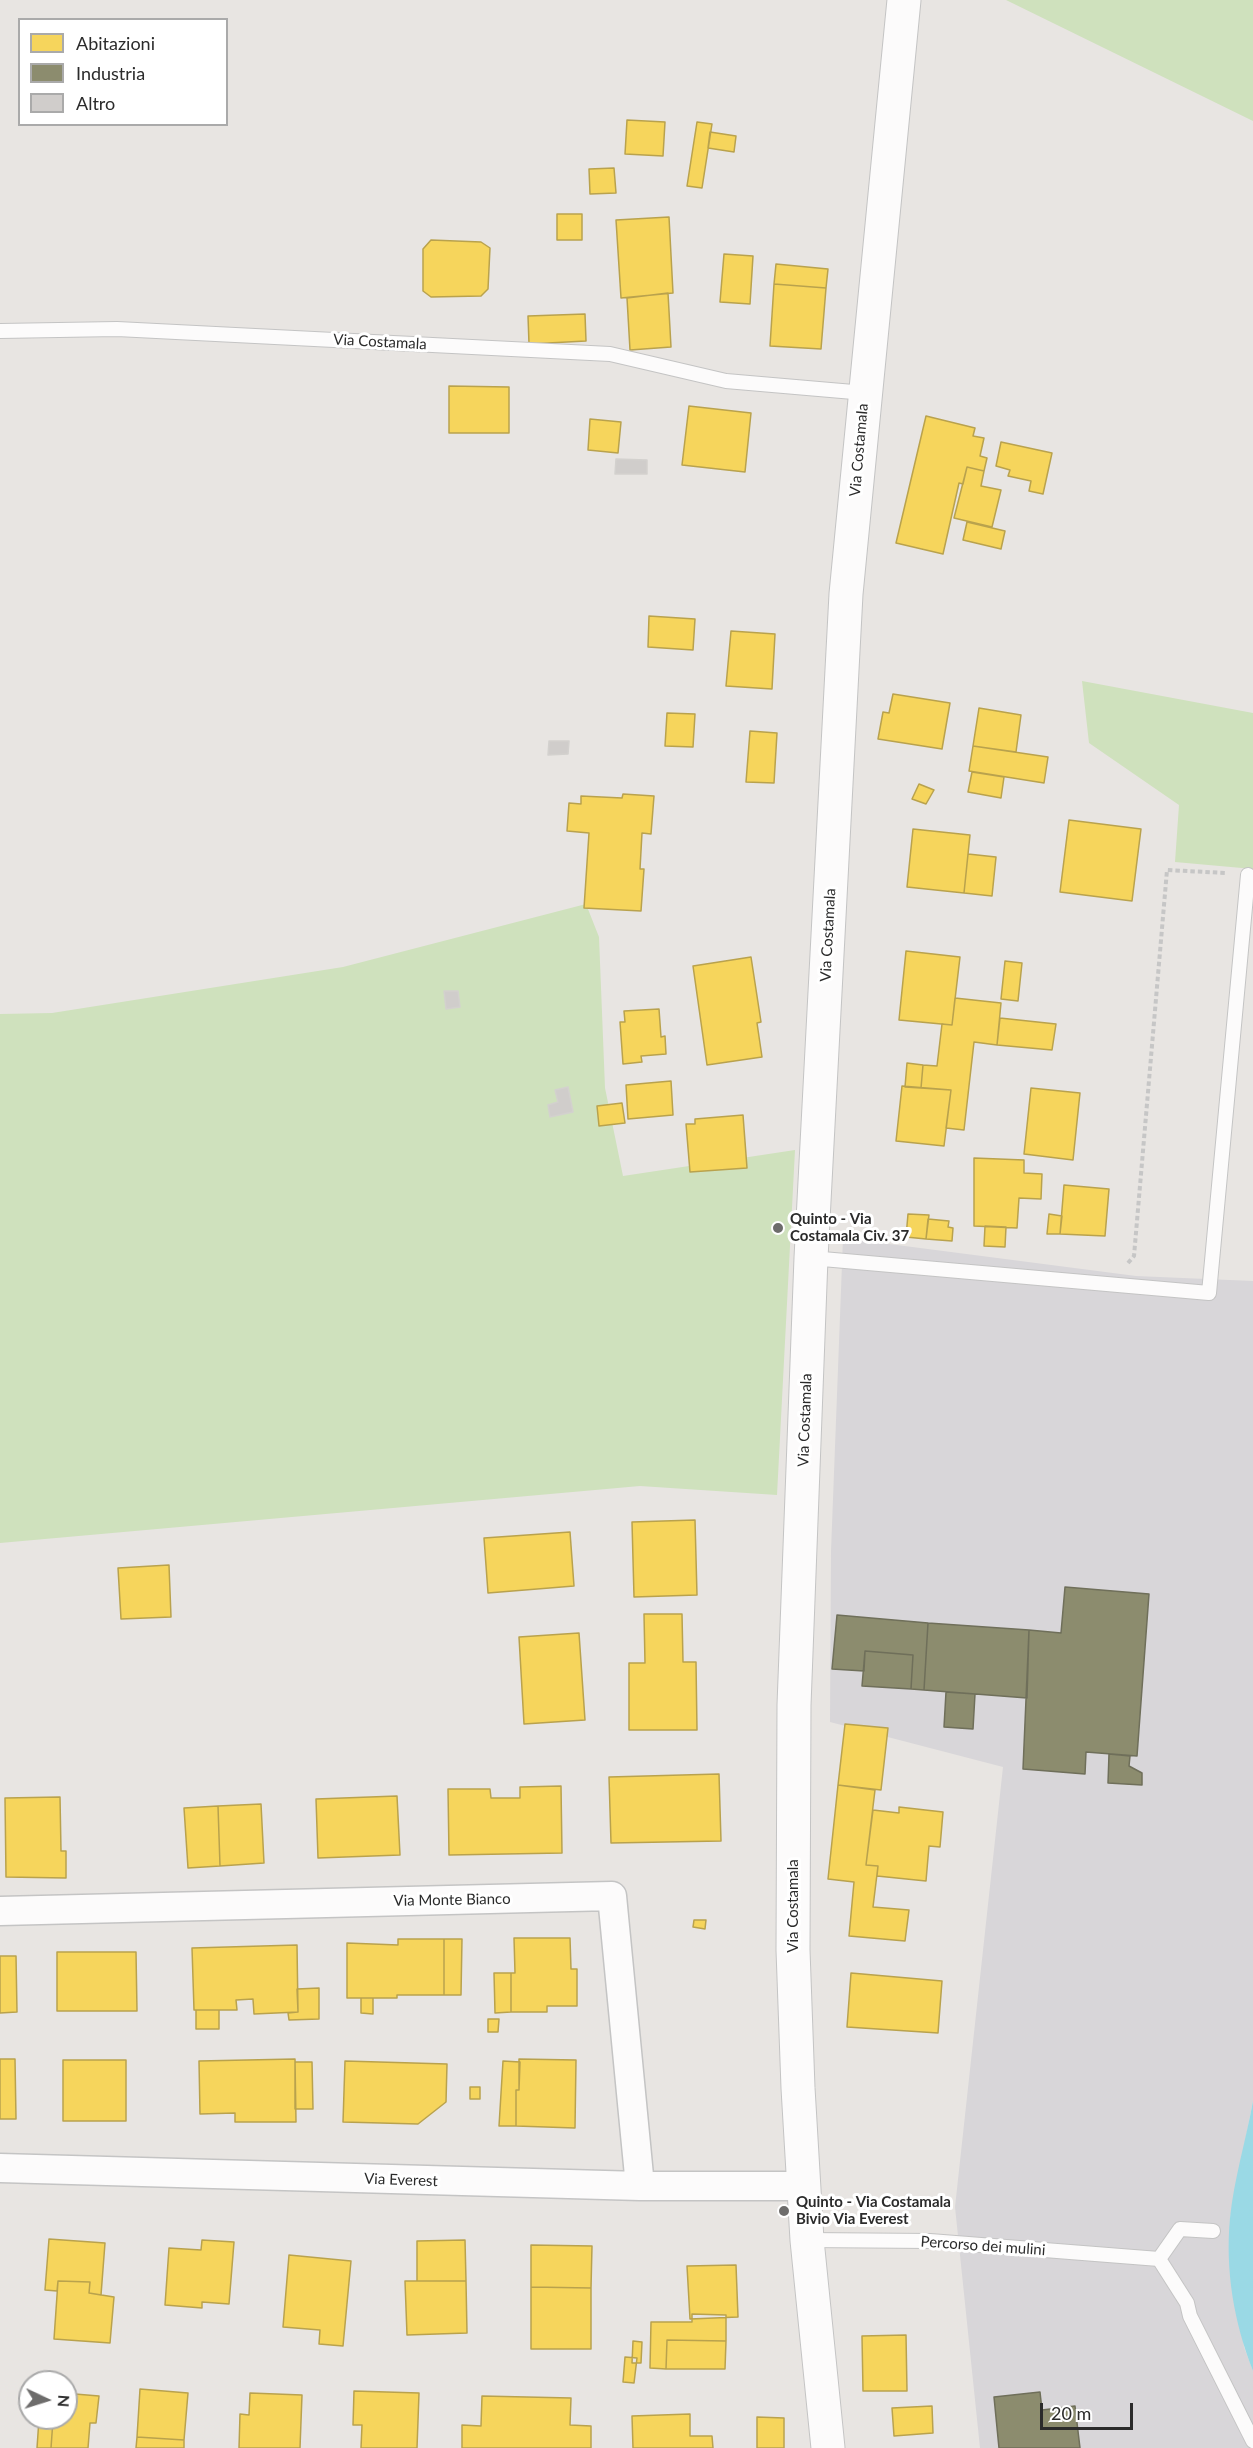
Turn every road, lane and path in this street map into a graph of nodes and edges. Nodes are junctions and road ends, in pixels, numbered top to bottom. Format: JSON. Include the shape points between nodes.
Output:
{"nodes":[{"id":1,"x":904,"y":0,"type":"edge"},
{"id":2,"x":0,"y":331,"type":"edge"},
{"id":3,"x":865,"y":393,"type":"junction"},
{"id":4,"x":1248,"y":875,"type":"joint"},
{"id":5,"x":811,"y":1258,"type":"junction"},
{"id":6,"x":1121,"y":1285,"type":"junction"},
{"id":7,"x":0,"y":1911,"type":"edge"},
{"id":8,"x":0,"y":2168,"type":"edge"},
{"id":9,"x":640,"y":2186,"type":"junction"},
{"id":10,"x":803,"y":2186,"type":"junction"},
{"id":11,"x":1214,"y":2231,"type":"dead end"},
{"id":12,"x":807,"y":2240,"type":"junction"},
{"id":13,"x":1159,"y":2259,"type":"junction"},
{"id":14,"x":1253,"y":2441,"type":"edge"},
{"id":15,"x":828,"y":2448,"type":"edge"}],
"edges":[{"from":1,"to":3,"type":"main road","name":"Via Costamala"},
{"from":2,"to":3,"type":"lane","name":"Via Costamala","via":[[117,329],[610,354],[726,381]]},
{"from":3,"to":5,"type":"main road","name":"Via Costamala","via":[[846,594]]},
{"from":4,"to":6,"type":"path","via":[[1167,870],[1134,1256],[1124,1267]]},
{"from":4,"to":6,"type":"lane","via":[[1209,1293]]},
{"from":5,"to":6,"type":"lane"},
{"from":5,"to":10,"type":"main road","name":"Via Costamala","via":[[794,1716],[793,1950]]},
{"from":7,"to":9,"type":"street","name":"Via Monte Bianco","via":[[612,1896]]},
{"from":8,"to":9,"type":"street","name":"Via Everest"},
{"from":9,"to":10,"type":"street","name":"Via Everest"},
{"from":10,"to":12,"type":"main road","name":"Via Costamala"},
{"from":11,"to":13,"type":"lane","via":[[1180,2229]]},
{"from":12,"to":13,"type":"lane","name":"Percorso dei mulini","via":[[930,2241]]},
{"from":12,"to":15,"type":"main road","name":"Via Costamala"},
{"from":13,"to":14,"type":"lane","via":[[1187,2303]]}]}
